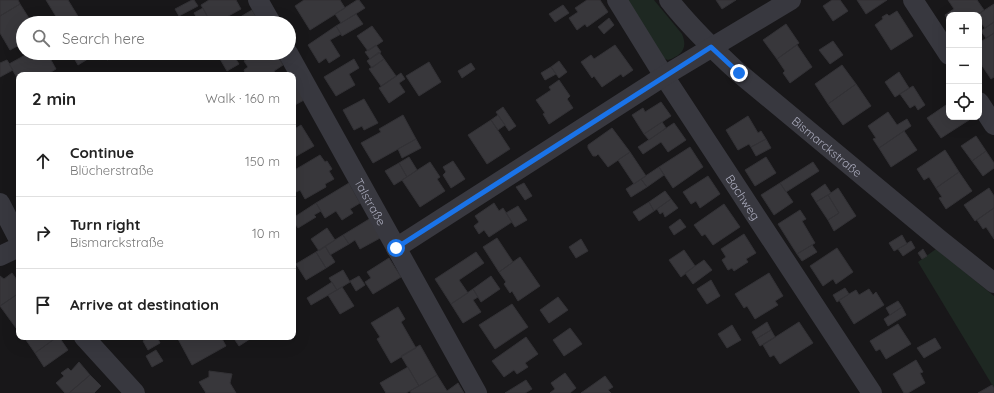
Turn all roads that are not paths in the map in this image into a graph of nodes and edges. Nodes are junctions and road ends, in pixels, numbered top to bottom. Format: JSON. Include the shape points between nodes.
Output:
{"nodes":[{"id":1,"x":258,"y":0,"type":"edge"},
{"id":2,"x":617,"y":0,"type":"edge"},
{"id":3,"x":669,"y":0,"type":"edge"},
{"id":4,"x":791,"y":0,"type":"edge"},
{"id":5,"x":913,"y":0,"type":"edge"},
{"id":6,"x":267,"y":16,"type":"edge"},
{"id":7,"x":711,"y":47,"type":"junction"},
{"id":8,"x":946,"y":50,"type":"edge"},
{"id":9,"x":292,"y":60,"type":"edge"},
{"id":10,"x":664,"y":76,"type":"junction"},
{"id":11,"x":982,"y":107,"type":"edge"},
{"id":12,"x":994,"y":125,"type":"edge"},
{"id":13,"x":0,"y":203,"type":"edge"},
{"id":14,"x":16,"y":234,"type":"edge"},
{"id":15,"x":16,"y":248,"type":"edge"},
{"id":16,"x":396,"y":248,"type":"junction"},
{"id":17,"x":0,"y":256,"type":"edge"},
{"id":18,"x":994,"y":283,"type":"edge"},
{"id":19,"x":87,"y":340,"type":"edge"},
{"id":20,"x":135,"y":393,"type":"edge"},
{"id":21,"x":477,"y":393,"type":"edge"},
{"id":22,"x":872,"y":393,"type":"edge"}],
"edges":[{"from":1,"to":6,"type":"street"},
{"from":2,"to":10,"type":"street","name":"Bachweg"},
{"from":3,"to":7,"type":"street","name":"Bismarckstraße"},
{"from":4,"to":7,"type":"street"},
{"from":5,"to":8,"type":"street"},
{"from":7,"to":10,"type":"street"},
{"from":7,"to":18,"type":"street","name":"Bismarckstraße","via":[[775,103]]},
{"from":9,"to":16,"type":"street","name":"Talstraße"},
{"from":10,"to":16,"type":"street"},
{"from":10,"to":22,"type":"street","name":"Bachweg"},
{"from":11,"to":12,"type":"street"},
{"from":13,"to":14,"type":"street"},
{"from":15,"to":17,"type":"street"},
{"from":16,"to":21,"type":"street","name":"Talstraße"},
{"from":19,"to":20,"type":"street"}]}
